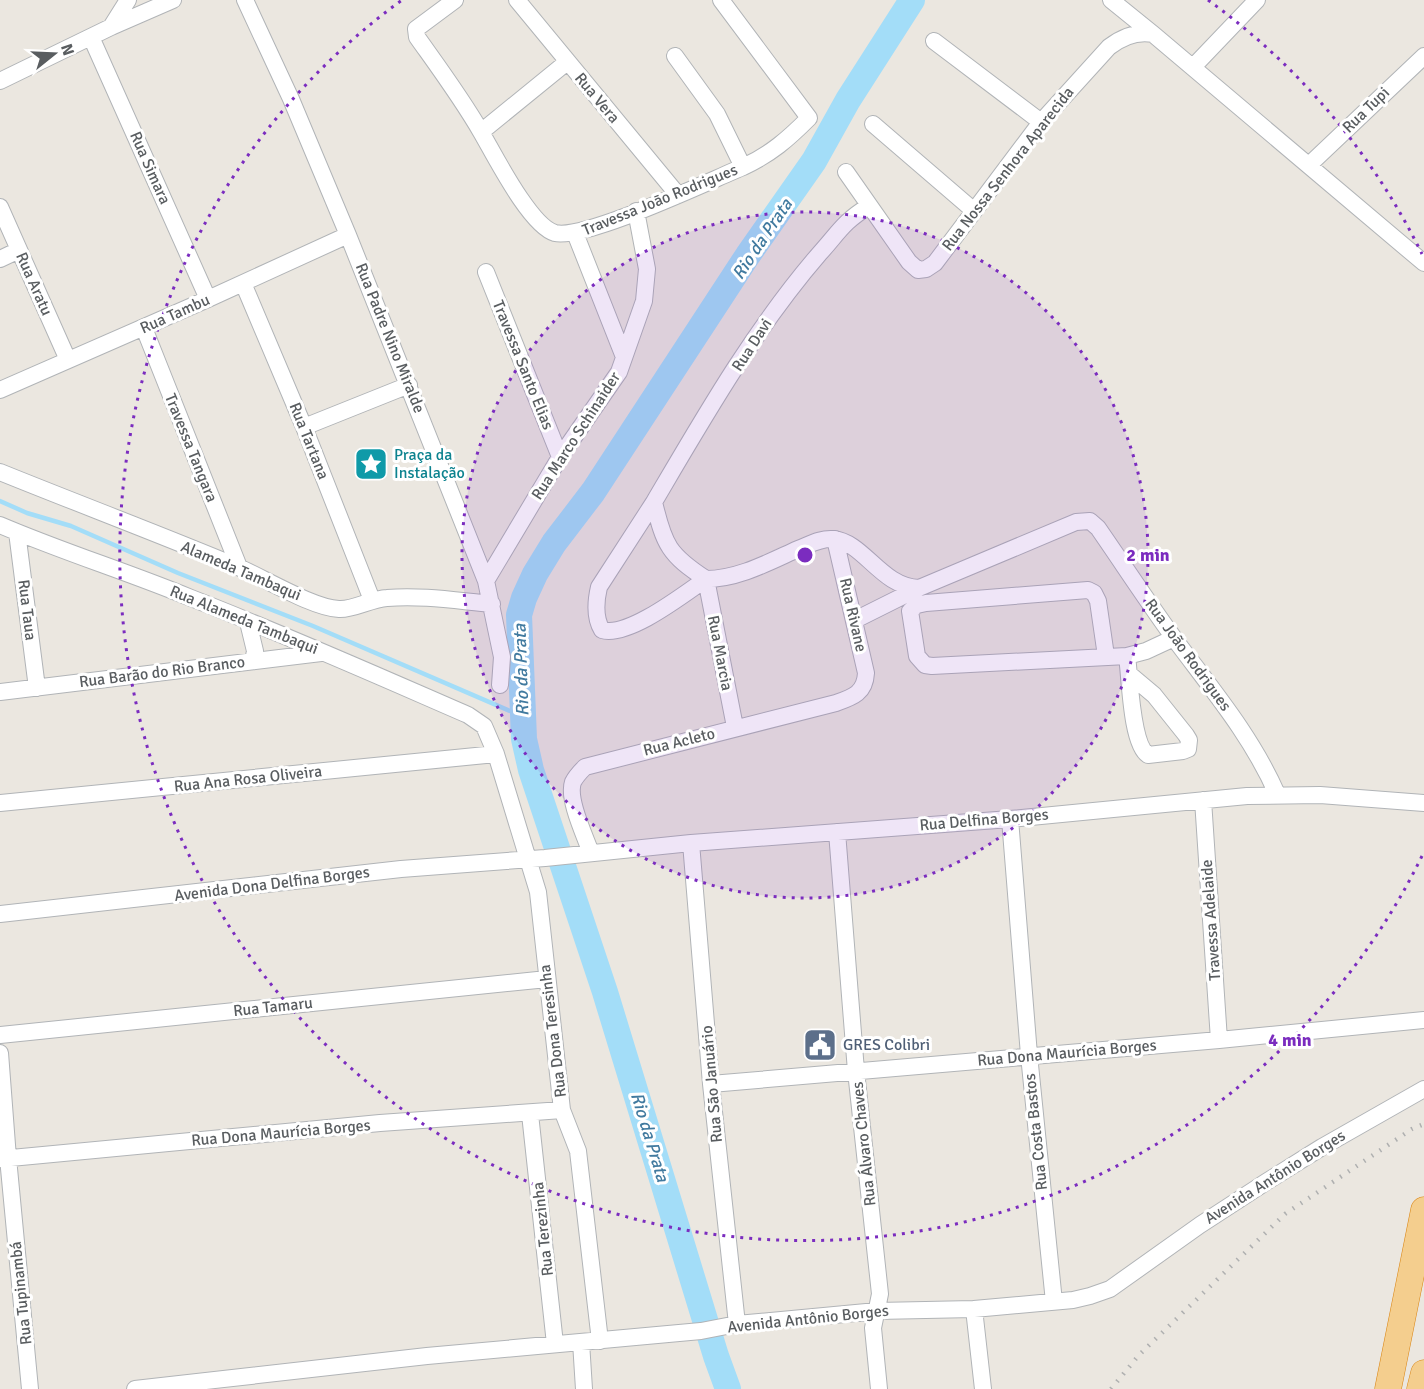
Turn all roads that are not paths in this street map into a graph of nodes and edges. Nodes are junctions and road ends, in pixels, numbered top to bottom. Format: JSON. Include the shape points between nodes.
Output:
{"nodes":[{"id":1,"x":128,"y":0,"type":"edge"},
{"id":2,"x":173,"y":0,"type":"edge"},
{"id":3,"x":245,"y":0,"type":"edge"},
{"id":4,"x":455,"y":0,"type":"edge"},
{"id":5,"x":517,"y":0,"type":"edge"},
{"id":6,"x":721,"y":0,"type":"edge"},
{"id":7,"x":1111,"y":0,"type":"edge"},
{"id":8,"x":1257,"y":0,"type":"edge"},
{"id":9,"x":111,"y":27,"type":"junction"},
{"id":10,"x":1154,"y":34,"type":"junction"},
{"id":11,"x":91,"y":37,"type":"junction"},
{"id":12,"x":934,"y":41,"type":"dead end"},
{"id":13,"x":675,"y":56,"type":"dead end"},
{"id":14,"x":1424,"y":56,"type":"edge"},
{"id":15,"x":567,"y":62,"type":"junction"},
{"id":16,"x":1193,"y":67,"type":"junction"},
{"id":17,"x":0,"y":81,"type":"edge"},
{"id":18,"x":1041,"y":122,"type":"junction"},
{"id":19,"x":873,"y":124,"type":"dead end"},
{"id":20,"x":481,"y":132,"type":"junction"},
{"id":21,"x":1309,"y":165,"type":"junction"},
{"id":22,"x":743,"y":167,"type":"junction"},
{"id":23,"x":846,"y":172,"type":"dead end"},
{"id":24,"x":678,"y":195,"type":"junction"},
{"id":25,"x":869,"y":206,"type":"junction"},
{"id":26,"x":0,"y":207,"type":"edge"},
{"id":27,"x":973,"y":210,"type":"junction"},
{"id":28,"x":636,"y":211,"type":"junction"},
{"id":29,"x":575,"y":233,"type":"junction"},
{"id":30,"x":348,"y":235,"type":"junction"},
{"id":31,"x":19,"y":250,"type":"junction"},
{"id":32,"x":0,"y":259,"type":"edge"},
{"id":33,"x":1424,"y":263,"type":"edge"},
{"id":34,"x":486,"y":272,"type":"dead end"},
{"id":35,"x":243,"y":283,"type":"junction"},
{"id":36,"x":208,"y":299,"type":"junction"},
{"id":37,"x":144,"y":328,"type":"junction"},
{"id":38,"x":624,"y":357,"type":"junction"},
{"id":39,"x":68,"y":360,"type":"junction"},
{"id":40,"x":409,"y":385,"type":"junction"},
{"id":41,"x":0,"y":390,"type":"edge"},
{"id":42,"x":304,"y":427,"type":"junction"},
{"id":43,"x":560,"y":458,"type":"junction"},
{"id":44,"x":0,"y":472,"type":"edge"},
{"id":45,"x":654,"y":502,"type":"junction"},
{"id":46,"x":0,"y":525,"type":"edge"},
{"id":47,"x":17,"y":532,"type":"junction"},
{"id":48,"x":835,"y":539,"type":"junction"},
{"id":49,"x":239,"y":567,"type":"junction"},
{"id":50,"x":706,"y":579,"type":"junction"},
{"id":51,"x":486,"y":580,"type":"junction"},
{"id":52,"x":919,"y":588,"type":"junction"},
{"id":53,"x":372,"y":600,"type":"junction"},
{"id":54,"x":492,"y":604,"type":"junction"},
{"id":55,"x":855,"y":620,"type":"junction"},
{"id":56,"x":248,"y":622,"type":"junction"},
{"id":57,"x":1174,"y":638,"type":"junction"},
{"id":58,"x":324,"y":652,"type":"junction"},
{"id":59,"x":1106,"y":656,"type":"junction"},
{"id":60,"x":1127,"y":656,"type":"junction"},
{"id":61,"x":253,"y":661,"type":"junction"},
{"id":62,"x":1129,"y":674,"type":"junction"},
{"id":63,"x":500,"y":685,"type":"dead end"},
{"id":64,"x":37,"y":688,"type":"junction"},
{"id":65,"x":861,"y":690,"type":"joint"},
{"id":66,"x":0,"y":692,"type":"edge"},
{"id":67,"x":484,"y":726,"type":"joint"},
{"id":68,"x":735,"y":727,"type":"junction"},
{"id":69,"x":496,"y":754,"type":"junction"},
{"id":70,"x":1277,"y":794,"type":"junction"},
{"id":71,"x":1203,"y":800,"type":"junction"},
{"id":72,"x":0,"y":803,"type":"edge"},
{"id":73,"x":1424,"y":803,"type":"edge"},
{"id":74,"x":1010,"y":819,"type":"junction"},
{"id":75,"x":837,"y":832,"type":"junction"},
{"id":76,"x":691,"y":843,"type":"junction"},
{"id":77,"x":584,"y":854,"type":"junction"},
{"id":78,"x":545,"y":858,"type":"joint"},
{"id":79,"x":528,"y":859,"type":"junction"},
{"id":80,"x":0,"y":914,"type":"edge"},
{"id":81,"x":547,"y":979,"type":"junction"},
{"id":82,"x":1424,"y":1020,"type":"edge"},
{"id":83,"x":0,"y":1035,"type":"edge"},
{"id":84,"x":1220,"y":1040,"type":"junction"},
{"id":85,"x":0,"y":1053,"type":"edge"},
{"id":86,"x":1029,"y":1055,"type":"junction"},
{"id":87,"x":856,"y":1071,"type":"junction"},
{"id":88,"x":711,"y":1084,"type":"junction"},
{"id":89,"x":1424,"y":1089,"type":"edge"},
{"id":90,"x":562,"y":1110,"type":"junction"},
{"id":91,"x":530,"y":1114,"type":"junction"},
{"id":92,"x":4,"y":1159,"type":"edge"},
{"id":93,"x":1424,"y":1213,"type":"edge"},
{"id":94,"x":1406,"y":1293,"type":"junction"},
{"id":95,"x":1054,"y":1302,"type":"junction"},
{"id":96,"x":974,"y":1308,"type":"junction"},
{"id":97,"x":877,"y":1311,"type":"junction"},
{"id":98,"x":730,"y":1326,"type":"junction"},
{"id":99,"x":600,"y":1341,"type":"junction"},
{"id":100,"x":581,"y":1342,"type":"junction"},
{"id":101,"x":555,"y":1344,"type":"junction"},
{"id":102,"x":1424,"y":1373,"type":"edge"},
{"id":103,"x":30,"y":1389,"type":"edge"},
{"id":104,"x":135,"y":1389,"type":"edge"},
{"id":105,"x":584,"y":1389,"type":"edge"},
{"id":106,"x":879,"y":1389,"type":"edge"},
{"id":107,"x":983,"y":1389,"type":"edge"},
{"id":108,"x":1373,"y":1389,"type":"edge"},
{"id":109,"x":1388,"y":1389,"type":"edge"},
{"id":110,"x":1420,"y":1389,"type":"edge"}],
"edges":[{"from":1,"to":9,"type":"street"},
{"from":2,"to":9,"type":"street"},
{"from":3,"to":30,"type":"street","name":"Rua Padre Nino Miralde"},
{"from":4,"to":20,"type":"street","name":"Travessa Joāo Rodrigues","via":[[416,29],[417,37]]},
{"from":5,"to":15,"type":"street","name":"Rua Vera"},
{"from":6,"to":22,"type":"street","name":"Travessa Joāo Rodrigues","via":[[809,118],[780,146]]},
{"from":7,"to":10,"type":"street"},
{"from":8,"to":16,"type":"street"},
{"from":9,"to":11,"type":"street"},
{"from":10,"to":16,"type":"street"},
{"from":10,"to":18,"type":"street","name":"Rua Nossa Senhora Aparecida","via":[[1134,34],[1109,47]]},
{"from":11,"to":17,"type":"street"},
{"from":11,"to":36,"type":"street","name":"Rua Simara"},
{"from":12,"to":18,"type":"street"},
{"from":13,"to":22,"type":"street","via":[[712,106]]},
{"from":14,"to":21,"type":"street","name":"Rua Tupi"},
{"from":15,"to":20,"type":"street"},
{"from":15,"to":24,"type":"street","name":"Rua Vera"},
{"from":16,"to":21,"type":"street"},
{"from":18,"to":27,"type":"street","name":"Rua Nossa Senhora Aparecida"},
{"from":19,"to":27,"type":"street"},
{"from":20,"to":29,"type":"street","name":"Travessa Joāo Rodrigues","via":[[539,223],[557,233]]},
{"from":21,"to":33,"type":"street"},
{"from":22,"to":24,"type":"street","name":"Travessa Joāo Rodrigues"},
{"from":23,"to":25,"type":"street"},
{"from":24,"to":28,"type":"street","name":"Travessa Joāo Rodrigues"},
{"from":25,"to":27,"type":"street","name":"Rua Nossa Senhora Aparecida","via":[[918,270],[934,263]]},
{"from":25,"to":45,"type":"street","name":"Rua Davi","via":[[847,220],[791,286]]},
{"from":26,"to":31,"type":"street","name":"Rua Aratu"},
{"from":28,"to":29,"type":"street","name":"Travessa Joāo Rodrigues"},
{"from":28,"to":38,"type":"street","name":"Rua Marco Schinaider","via":[[647,269],[644,302]]},
{"from":29,"to":38,"type":"street"},
{"from":30,"to":35,"type":"street","name":"Rua Tambu"},
{"from":30,"to":40,"type":"street","name":"Rua Padre Nino Miralde"},
{"from":31,"to":32,"type":"street"},
{"from":31,"to":39,"type":"street","name":"Rua Aratu"},
{"from":34,"to":43,"type":"street","name":"Travessa Santo Elias"},
{"from":35,"to":36,"type":"street","name":"Rua Tambu"},
{"from":35,"to":42,"type":"street","name":"Rua Tartana"},
{"from":36,"to":37,"type":"street","name":"Rua Tambu"},
{"from":37,"to":39,"type":"street","name":"Rua Tambu"},
{"from":37,"to":49,"type":"street","name":"Travessa Tangara"},
{"from":38,"to":43,"type":"street","name":"Rua Marco Schinaider","via":[[607,392]]},
{"from":39,"to":41,"type":"street","name":"Rua Tambu"},
{"from":40,"to":42,"type":"street"},
{"from":40,"to":51,"type":"street","name":"Rua Padre Nino Miralde"},
{"from":42,"to":53,"type":"street","name":"Rua Tartana"},
{"from":43,"to":51,"type":"street","name":"Rua Marco Schinaider"},
{"from":44,"to":49,"type":"street","name":"Alameda Tambaqui"},
{"from":45,"to":50,"type":"street","via":[[671,551]]},
{"from":45,"to":50,"type":"street","name":"Rua Davi","via":[[599,587],[597,615],[602,630],[610,632],[642,620]]},
{"from":46,"to":47,"type":"street","name":"Rua Alameda Tambaqui"},
{"from":47,"to":56,"type":"street","name":"Rua Alameda Tambaqui"},
{"from":47,"to":64,"type":"street","name":"Rua Taua"},
{"from":48,"to":50,"type":"street","name":"Rua Davi","via":[[817,541],[737,574]]},
{"from":48,"to":52,"type":"street","via":[[848,544],[899,584]]},
{"from":48,"to":55,"type":"street","name":"Rua Rivane"},
{"from":49,"to":53,"type":"street","name":"Alameda Tambaqui","via":[[340,610]]},
{"from":50,"to":68,"type":"street","name":"Rua Marcia"},
{"from":51,"to":54,"type":"street","name":"Rua Padre Nino Miralde"},
{"from":52,"to":55,"type":"street"},
{"from":52,"to":57,"type":"street","name":"Rua João Rodrigues","via":[[1076,522],[1090,521]]},
{"from":53,"to":54,"type":"street","name":"Alameda Tambaqui","via":[[409,597]]},
{"from":54,"to":63,"type":"street","name":"Rua Padre Nino Miralde","via":[[502,657]]},
{"from":55,"to":65,"type":"street","name":"Rua Rivane","via":[[866,673]]},
{"from":56,"to":58,"type":"street","name":"Rua Alameda Tambaqui"},
{"from":56,"to":61,"type":"street","via":[[255,651]]},
{"from":57,"to":60,"type":"street"},
{"from":57,"to":70,"type":"street","name":"Rua João Rodrigues","via":[[1256,751]]},
{"from":58,"to":61,"type":"street","name":"Rua Barão do Rio Branco"},
{"from":58,"to":67,"type":"street","name":"Rua Alameda Tambaqui","via":[[468,715]]},
{"from":59,"to":59,"type":"street","via":[[925,665],[917,656],[910,611],[926,603],[1088,590],[1094,592],[1098,601]]},
{"from":59,"to":60,"type":"street"},
{"from":60,"to":62,"type":"street"},
{"from":61,"to":64,"type":"street","name":"Rua Barão do Rio Branco"},
{"from":62,"to":62,"type":"street","via":[[1143,752],[1151,755],[1188,749],[1186,735],[1154,695]]},
{"from":64,"to":66,"type":"street","name":"Rua Barão do Rio Branco"},
{"from":65,"to":68,"type":"street","name":"Rua Acleto","via":[[836,703]]},
{"from":67,"to":69,"type":"street","name":"Rua Dona Teresinha"},
{"from":68,"to":77,"type":"street","name":"Rua Acleto","via":[[585,767],[574,780],[573,794]]},
{"from":69,"to":72,"type":"street","name":"Rua Ana Rosa Oliveira"},
{"from":69,"to":79,"type":"street","name":"Rua Dona Teresinha"},
{"from":70,"to":71,"type":"street","name":"Rua Delfina Borges"},
{"from":70,"to":73,"type":"street","name":"Rua Delfina Borges"},
{"from":71,"to":74,"type":"street","name":"Rua Delfina Borges"},
{"from":71,"to":84,"type":"street","name":"Travessa Adelaide"},
{"from":74,"to":75,"type":"street","name":"Rua Delfina Borges"},
{"from":74,"to":86,"type":"street","name":"Rua Costa Bastos"},
{"from":75,"to":76,"type":"street","name":"Rua Delfina Borges"},
{"from":75,"to":87,"type":"street","name":"Rua Álvaro Chaves"},
{"from":76,"to":77,"type":"street","name":"Rua Delfina Borges"},
{"from":76,"to":88,"type":"street","name":"Rua Sāo Januário"},
{"from":77,"to":78,"type":"street","name":"Rua Delfina Borges"},
{"from":78,"to":79,"type":"street","name":"Avenida Dona Delfina Borges"},
{"from":79,"to":80,"type":"street","name":"Avenida Dona Delfina Borges","via":[[401,869]]},
{"from":79,"to":81,"type":"street","name":"Rua Dona Teresinha","via":[[538,892]]},
{"from":81,"to":83,"type":"street","name":"Rua Tamaru"},
{"from":81,"to":90,"type":"street","name":"Rua Dona Teresinha"},
{"from":82,"to":84,"type":"street","name":"Rua Dona Maurícia Borges"},
{"from":84,"to":86,"type":"street","name":"Rua Dona Maurícia Borges"},
{"from":85,"to":92,"type":"street","name":"Rua Tupinambá"},
{"from":86,"to":87,"type":"street","name":"Rua Dona Maurícia Borges"},
{"from":86,"to":95,"type":"street","name":"Rua Costa Bastos"},
{"from":87,"to":88,"type":"street","name":"Rua Dona Maurícia Borges"},
{"from":87,"to":97,"type":"street","name":"Rua Álvaro Chaves","via":[[880,1294]]},
{"from":88,"to":98,"type":"street","name":"Rua Sāo Januário"},
{"from":89,"to":95,"type":"street","name":"Avenida Antônio Borges","via":[[1266,1182],[1110,1289]]},
{"from":90,"to":91,"type":"street","name":"Rua Dona Maurícia Borges"},
{"from":90,"to":99,"type":"street","name":"Rua Dona Teresinha","via":[[578,1151]]},
{"from":91,"to":92,"type":"street","name":"Rua Dona Maurícia Borges"},
{"from":91,"to":101,"type":"street","name":"Rua Terezinha"},
{"from":92,"to":103,"type":"street","name":"Rua Tupinambá"},
{"from":93,"to":94,"type":"highway"},
{"from":94,"to":108,"type":"highway","via":[[1390,1328]]},
{"from":94,"to":109,"type":"highway"},
{"from":95,"to":96,"type":"street","name":"Avenida Antônio Borges"},
{"from":96,"to":97,"type":"street","name":"Avenida Antônio Borges"},
{"from":96,"to":107,"type":"street"},
{"from":97,"to":98,"type":"street","name":"Avenida Antônio Borges"},
{"from":97,"to":106,"type":"street","name":"Rua Álvaro Chaves","via":[[873,1328]]},
{"from":98,"to":99,"type":"street","name":"Avenida Antônio Borges"},
{"from":99,"to":100,"type":"street","name":"Avenida Antônio Borges"},
{"from":100,"to":101,"type":"street","name":"Avenida Antônio Borges"},
{"from":100,"to":105,"type":"street"},
{"from":101,"to":104,"type":"street","name":"Avenida Antônio Borges"},
{"from":102,"to":110,"type":"highway"}]}
